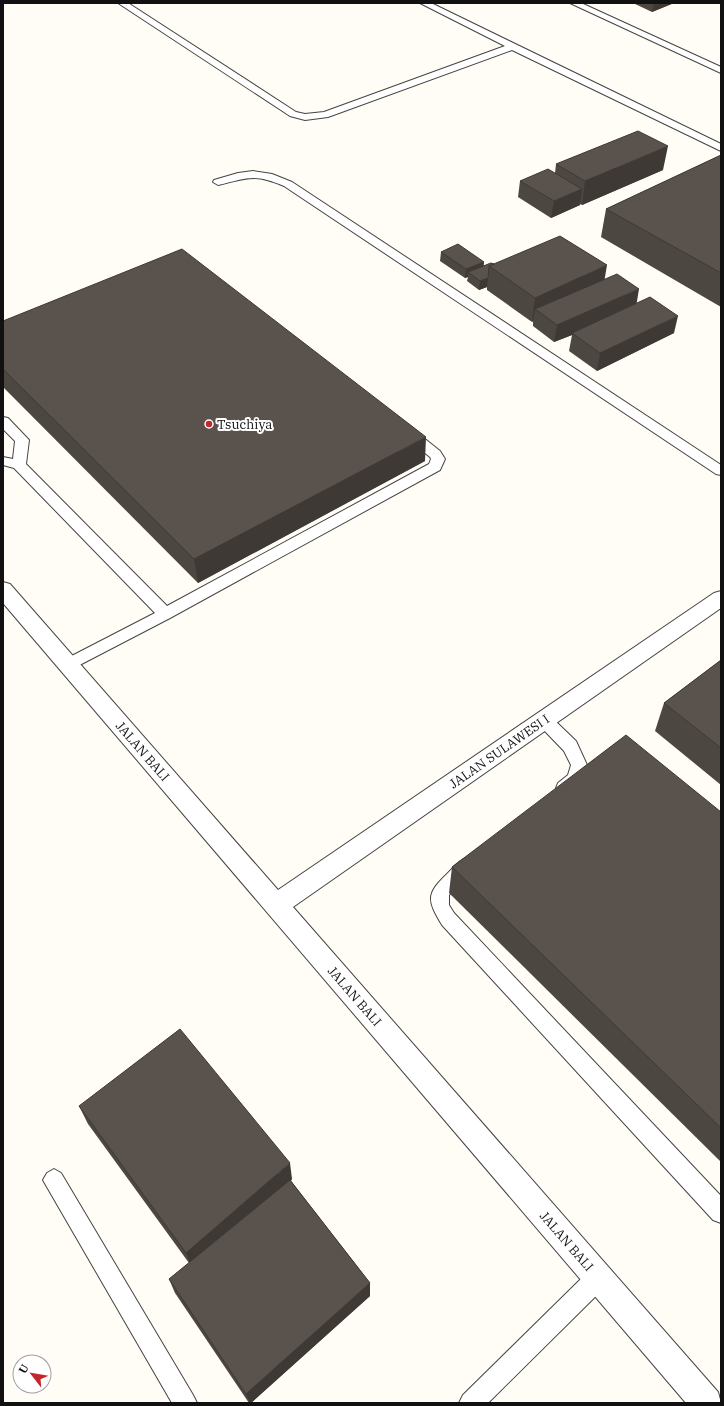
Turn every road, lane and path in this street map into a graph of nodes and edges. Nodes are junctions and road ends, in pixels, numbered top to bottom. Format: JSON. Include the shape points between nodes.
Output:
{"nodes":[{"id":1,"x":122,"y":3,"type":"edge"},
{"id":2,"x":424,"y":3,"type":"edge"},
{"id":3,"x":574,"y":3,"type":"edge"},
{"id":4,"x":514,"y":46,"type":"junction"},
{"id":5,"x":721,"y":70,"type":"edge"},
{"id":6,"x":721,"y":148,"type":"edge"},
{"id":7,"x":218,"y":182,"type":"dead end"},
{"id":8,"x":3,"y":421,"type":"edge"},
{"id":9,"x":398,"y":425,"type":"edge"},
{"id":10,"x":3,"y":461,"type":"edge"},
{"id":11,"x":19,"y":465,"type":"junction"},
{"id":12,"x":721,"y":471,"type":"edge"},
{"id":13,"x":3,"y":589,"type":"edge"},
{"id":14,"x":721,"y":598,"type":"edge"},
{"id":15,"x":165,"y":614,"type":"junction"},
{"id":16,"x":68,"y":665,"type":"junction"},
{"id":17,"x":544,"y":720,"type":"junction"},
{"id":18,"x":551,"y":798,"type":"edge"},
{"id":19,"x":477,"y":857,"type":"edge"},
{"id":20,"x":276,"y":905,"type":"junction"},
{"id":21,"x":54,"y":1180,"type":"dead end"},
{"id":22,"x":721,"y":1212,"type":"edge"},
{"id":23,"x":598,"y":1278,"type":"junction"},
{"id":24,"x":185,"y":1403,"type":"edge"},
{"id":25,"x":470,"y":1403,"type":"edge"},
{"id":26,"x":707,"y":1403,"type":"edge"}],
"edges":[{"from":1,"to":4,"type":"lane","via":[[293,114],[305,117],[325,115]]},
{"from":2,"to":4,"type":"lane"},
{"from":3,"to":5,"type":"lane"},
{"from":4,"to":6,"type":"lane"},
{"from":7,"to":12,"type":"lane","via":[[248,173],[270,175],[288,184]]},
{"from":8,"to":11,"type":"lane","via":[[22,440]]},
{"from":9,"to":15,"type":"lane","via":[[435,454],[438,459],[435,467]]},
{"from":10,"to":11,"type":"lane"},
{"from":11,"to":15,"type":"lane"},
{"from":13,"to":16,"type":"street","name":"JALAN BALI"},
{"from":14,"to":17,"type":"street","name":"JALAN SULAWESI I"},
{"from":15,"to":16,"type":"lane"},
{"from":16,"to":20,"type":"street","name":"JALAN BALI"},
{"from":17,"to":18,"type":"lane","via":[[570,746],[578,765],[575,779]]},
{"from":17,"to":20,"type":"street","name":"JALAN SULAWESI I"},
{"from":19,"to":22,"type":"lane","via":[[454,876],[440,892],[440,906],[448,919]]},
{"from":20,"to":23,"type":"street","name":"JALAN BALI"},
{"from":21,"to":24,"type":"lane"},
{"from":23,"to":25,"type":"lane"},
{"from":23,"to":26,"type":"street","name":"JALAN BALI"}]}
